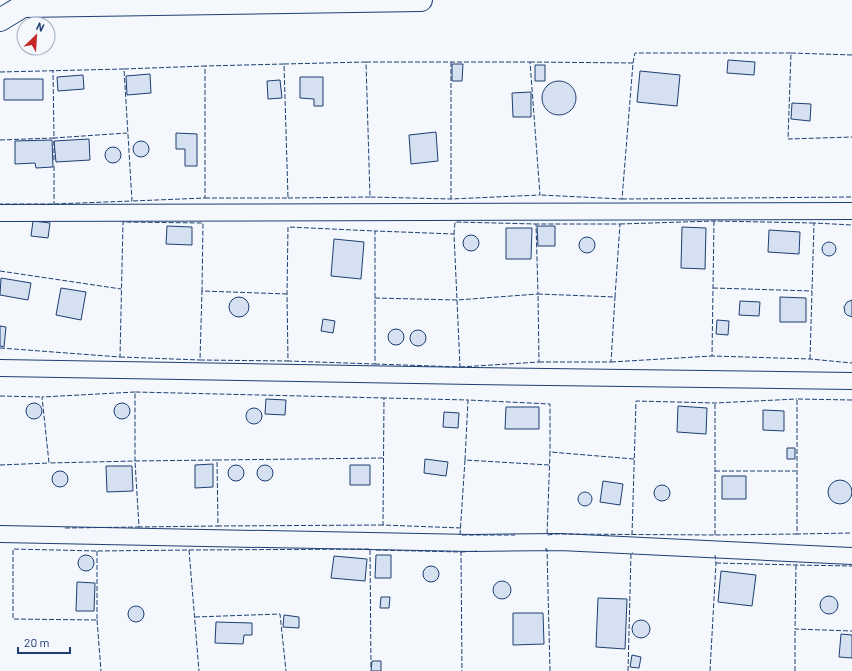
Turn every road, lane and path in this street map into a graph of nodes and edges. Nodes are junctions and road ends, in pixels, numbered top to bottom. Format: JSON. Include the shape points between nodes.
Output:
{"nodes":[{"id":1,"x":372,"y":0,"type":"edge"},
{"id":2,"x":421,"y":0,"type":"edge"},
{"id":3,"x":0,"y":20,"type":"edge"},
{"id":4,"x":852,"y":212,"type":"edge"},
{"id":5,"x":0,"y":213,"type":"edge"},
{"id":6,"x":0,"y":368,"type":"edge"},
{"id":7,"x":852,"y":380,"type":"edge"},
{"id":8,"x":0,"y":534,"type":"edge"},
{"id":9,"x":852,"y":556,"type":"edge"}],
"edges":[{"from":1,"to":2,"type":"street"},
{"from":1,"to":3,"type":"street","via":[[23,6]]},
{"from":4,"to":5,"type":"street"},
{"from":6,"to":7,"type":"street"},
{"from":8,"to":9,"type":"street","via":[[464,543],[560,542]]}]}
